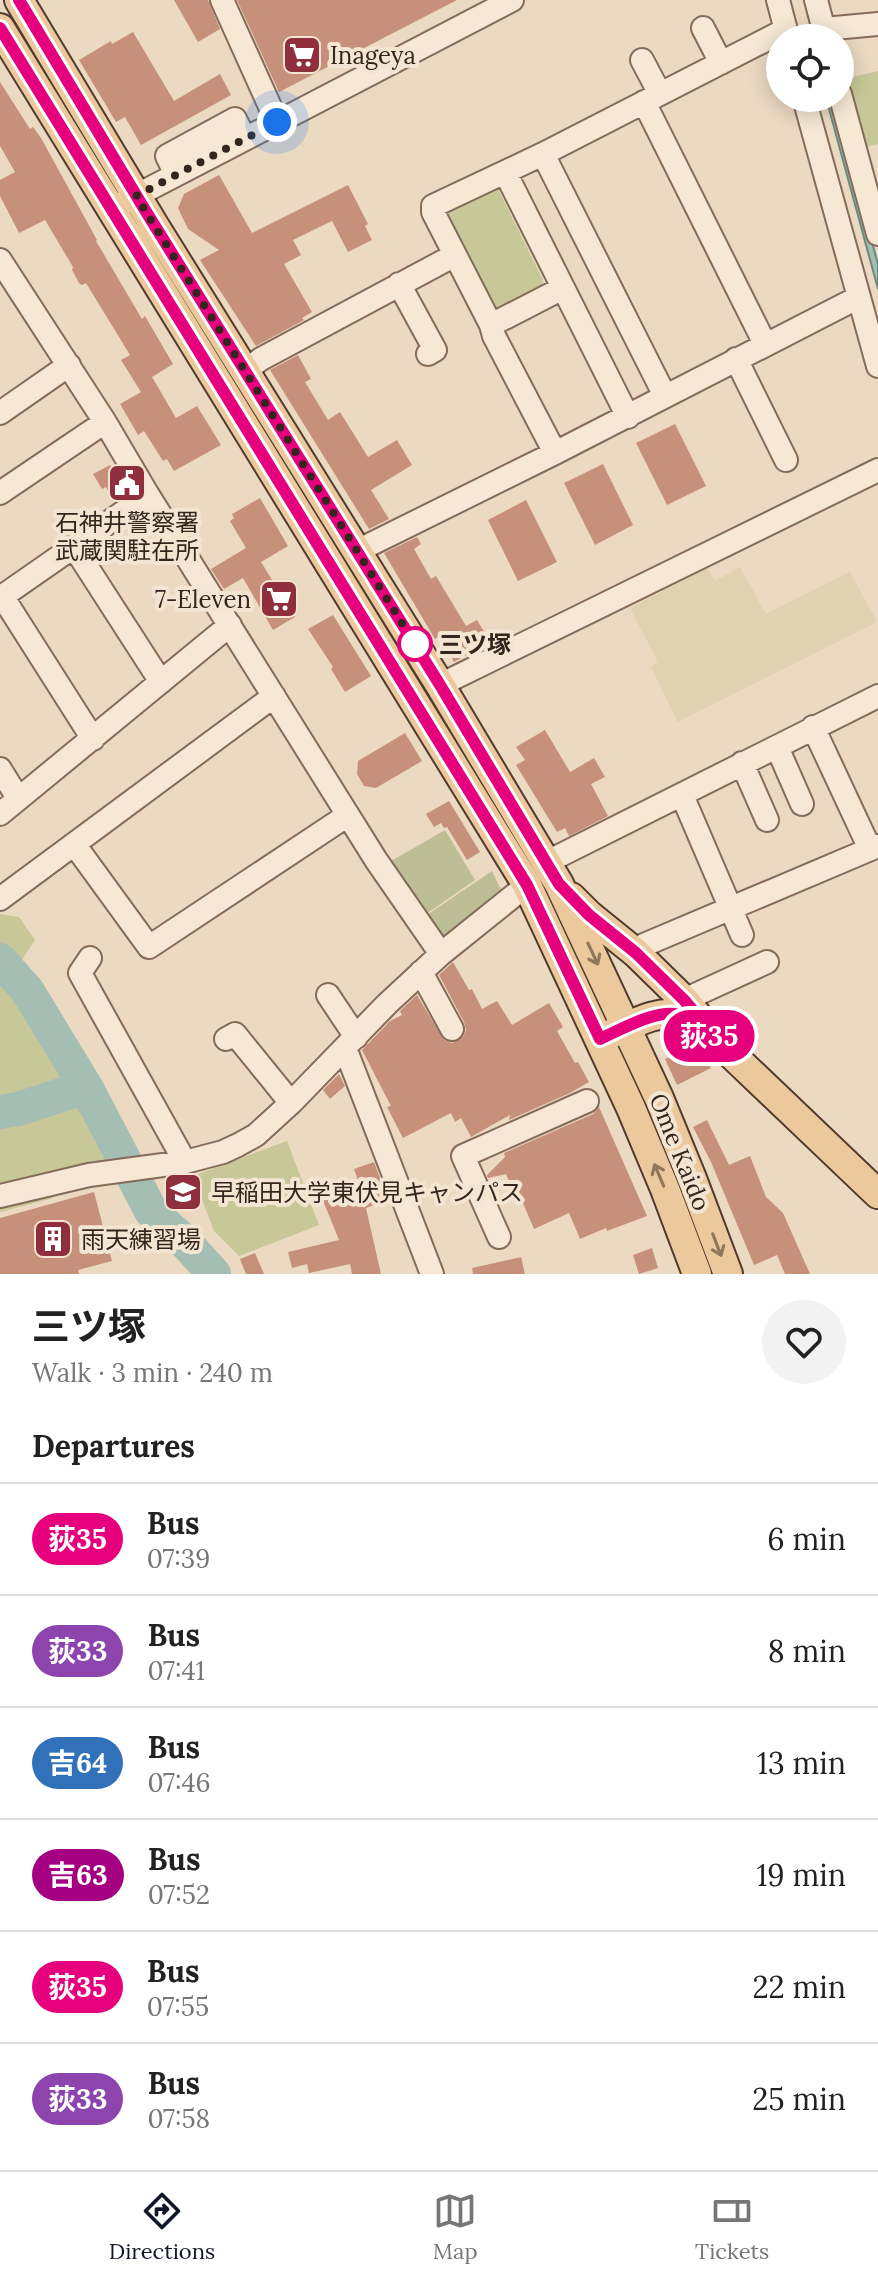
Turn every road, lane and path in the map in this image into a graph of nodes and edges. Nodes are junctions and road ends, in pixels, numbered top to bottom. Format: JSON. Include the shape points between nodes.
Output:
{"nodes":[{"id":1,"x":19,"y":0,"type":"edge"},
{"id":2,"x":222,"y":0,"type":"edge"},
{"id":3,"x":512,"y":0,"type":"edge"},
{"id":4,"x":778,"y":0,"type":"edge"},
{"id":5,"x":816,"y":0,"type":"edge"},
{"id":6,"x":784,"y":24,"type":"edge"},
{"id":7,"x":823,"y":24,"type":"edge"},
{"id":8,"x":878,"y":24,"type":"edge"},
{"id":9,"x":0,"y":28,"type":"edge"},
{"id":10,"x":703,"y":28,"type":"dead end"},
{"id":11,"x":854,"y":28,"type":"edge"},
{"id":12,"x":766,"y":43,"type":"edge"},
{"id":13,"x":642,"y":60,"type":"dead end"},
{"id":14,"x":721,"y":63,"type":"junction"},
{"id":15,"x":652,"y":98,"type":"junction"},
{"id":16,"x":808,"y":112,"type":"edge"},
{"id":17,"x":845,"y":112,"type":"edge"},
{"id":18,"x":277,"y":122,"type":"junction"},
{"id":19,"x":102,"y":138,"type":"junction"},
{"id":20,"x":76,"y":154,"type":"junction"},
{"id":21,"x":543,"y":154,"type":"junction"},
{"id":22,"x":505,"y":172,"type":"junction"},
{"id":23,"x":136,"y":196,"type":"junction"},
{"id":24,"x":110,"y":210,"type":"junction"},
{"id":25,"x":878,"y":234,"type":"edge"},
{"id":26,"x":455,"y":255,"type":"junction"},
{"id":27,"x":0,"y":260,"type":"edge"},
{"id":28,"x":399,"y":284,"type":"junction"},
{"id":29,"x":563,"y":288,"type":"junction"},
{"id":30,"x":859,"y":297,"type":"junction"},
{"id":31,"x":491,"y":325,"type":"junction"},
{"id":32,"x":765,"y":344,"type":"junction"},
{"id":33,"x":428,"y":354,"type":"dead end"},
{"id":34,"x":736,"y":359,"type":"junction"},
{"id":35,"x":69,"y":365,"type":"junction"},
{"id":36,"x":878,"y":366,"type":"edge"},
{"id":37,"x":245,"y":371,"type":"junction"},
{"id":38,"x":665,"y":396,"type":"junction"},
{"id":39,"x":0,"y":413,"type":"edge"},
{"id":40,"x":628,"y":417,"type":"junction"},
{"id":41,"x":105,"y":422,"type":"junction"},
{"id":42,"x":555,"y":453,"type":"junction"},
{"id":43,"x":786,"y":460,"type":"dead end"},
{"id":44,"x":878,"y":470,"type":"edge"},
{"id":45,"x":0,"y":493,"type":"edge"},
{"id":46,"x":148,"y":495,"type":"junction"},
{"id":47,"x":74,"y":547,"type":"junction"},
{"id":48,"x":357,"y":551,"type":"junction"},
{"id":49,"x":1,"y":597,"type":"edge"},
{"id":50,"x":230,"y":625,"type":"junction"},
{"id":51,"x":161,"y":682,"type":"junction"},
{"id":52,"x":440,"y":685,"type":"junction"},
{"id":53,"x":274,"y":696,"type":"junction"},
{"id":54,"x":878,"y":696,"type":"edge"},
{"id":55,"x":813,"y":727,"type":"junction"},
{"id":56,"x":93,"y":739,"type":"junction"},
{"id":57,"x":777,"y":747,"type":"junction"},
{"id":58,"x":742,"y":763,"type":"junction"},
{"id":59,"x":0,"y":769,"type":"edge"},
{"id":60,"x":682,"y":795,"type":"junction"},
{"id":61,"x":18,"y":798,"type":"junction"},
{"id":62,"x":802,"y":804,"type":"dead end"},
{"id":63,"x":0,"y":814,"type":"edge"},
{"id":64,"x":348,"y":815,"type":"junction"},
{"id":65,"x":767,"y":820,"type":"dead end"},
{"id":66,"x":74,"y":844,"type":"junction"},
{"id":67,"x":874,"y":848,"type":"edge"},
{"id":68,"x":553,"y":873,"type":"junction"},
{"id":69,"x":527,"y":885,"type":"junction"},
{"id":70,"x":0,"y":899,"type":"edge"},
{"id":71,"x":730,"y":909,"type":"junction"},
{"id":72,"x":742,"y":935,"type":"dead end"},
{"id":73,"x":636,"y":953,"type":"junction"},
{"id":74,"x":441,"y":954,"type":"junction"},
{"id":75,"x":90,"y":958,"type":"dead end"},
{"id":76,"x":767,"y":962,"type":"dead end"},
{"id":77,"x":421,"y":972,"type":"junction"},
{"id":78,"x":328,"y":995,"type":"dead end"},
{"id":79,"x":684,"y":1000,"type":"junction"},
{"id":80,"x":627,"y":1027,"type":"junction"},
{"id":81,"x":452,"y":1029,"type":"dead end"},
{"id":82,"x":226,"y":1039,"type":"dead end"},
{"id":83,"x":600,"y":1039,"type":"junction"},
{"id":84,"x":350,"y":1043,"type":"junction"},
{"id":85,"x":728,"y":1051,"type":"junction"},
{"id":86,"x":587,"y":1101,"type":"dead end"},
{"id":87,"x":291,"y":1103,"type":"junction"},
{"id":88,"x":185,"y":1162,"type":"junction"},
{"id":89,"x":878,"y":1194,"type":"edge"},
{"id":90,"x":0,"y":1196,"type":"edge"},
{"id":91,"x":499,"y":1237,"type":"dead end"},
{"id":92,"x":432,"y":1274,"type":"edge"},
{"id":93,"x":697,"y":1274,"type":"edge"},
{"id":94,"x":728,"y":1274,"type":"edge"}],
"edges":[{"from":1,"to":19,"type":"main road","name":"Ome Kaido"},
{"from":2,"to":18,"type":"street"},
{"from":3,"to":18,"type":"street"},
{"from":4,"to":6,"type":"street"},
{"from":5,"to":7,"type":"street"},
{"from":8,"to":11,"type":"street"},
{"from":9,"to":20,"type":"main road"},
{"from":10,"to":14,"type":"street"},
{"from":12,"to":14,"type":"street"},
{"from":13,"to":15,"type":"street"},
{"from":14,"to":15,"type":"street"},
{"from":15,"to":21,"type":"street"},
{"from":15,"to":32,"type":"street"},
{"from":16,"to":30,"type":"street"},
{"from":17,"to":25,"type":"street"},
{"from":18,"to":23,"type":"street"},
{"from":19,"to":20,"type":"main road"},
{"from":19,"to":23,"type":"main road","name":"Ome Kaido"},
{"from":20,"to":24,"type":"main road"},
{"from":21,"to":22,"type":"street"},
{"from":21,"to":38,"type":"street"},
{"from":22,"to":26,"type":"street","via":[[433,206]]},
{"from":22,"to":29,"type":"street"},
{"from":23,"to":24,"type":"street"},
{"from":23,"to":37,"type":"main road","name":"Ome Kaido"},
{"from":24,"to":69,"type":"main road"},
{"from":26,"to":28,"type":"street"},
{"from":26,"to":31,"type":"street"},
{"from":27,"to":35,"type":"street"},
{"from":28,"to":33,"type":"street","via":[[435,350]]},
{"from":28,"to":37,"type":"street"},
{"from":29,"to":31,"type":"street"},
{"from":29,"to":40,"type":"street"},
{"from":30,"to":32,"type":"street"},
{"from":30,"to":36,"type":"street"},
{"from":31,"to":42,"type":"street"},
{"from":32,"to":34,"type":"street"},
{"from":34,"to":38,"type":"street"},
{"from":34,"to":43,"type":"street"},
{"from":35,"to":39,"type":"street"},
{"from":35,"to":41,"type":"street"},
{"from":37,"to":48,"type":"main road","name":"Ome Kaido"},
{"from":38,"to":40,"type":"street"},
{"from":40,"to":42,"type":"street"},
{"from":41,"to":45,"type":"street"},
{"from":41,"to":46,"type":"street"},
{"from":42,"to":48,"type":"street"},
{"from":44,"to":52,"type":"street"},
{"from":46,"to":47,"type":"street"},
{"from":46,"to":50,"type":"street"},
{"from":47,"to":49,"type":"street"},
{"from":47,"to":51,"type":"street"},
{"from":48,"to":52,"type":"main road","name":"Ome Kaido"},
{"from":49,"to":56,"type":"street"},
{"from":50,"to":51,"type":"street"},
{"from":50,"to":53,"type":"street"},
{"from":51,"to":56,"type":"street"},
{"from":52,"to":68,"type":"main road","name":"Ome Kaido"},
{"from":53,"to":64,"type":"street"},
{"from":53,"to":66,"type":"street"},
{"from":54,"to":55,"type":"street"},
{"from":55,"to":57,"type":"street"},
{"from":55,"to":67,"type":"street"},
{"from":56,"to":61,"type":"street"},
{"from":57,"to":58,"type":"street"},
{"from":57,"to":62,"type":"street"},
{"from":58,"to":60,"type":"street"},
{"from":58,"to":65,"type":"street"},
{"from":59,"to":61,"type":"street"},
{"from":60,"to":68,"type":"street"},
{"from":60,"to":71,"type":"street"},
{"from":61,"to":63,"type":"street"},
{"from":64,"to":66,"type":"street","via":[[149,947]]},
{"from":64,"to":74,"type":"street"},
{"from":66,"to":70,"type":"street"},
{"from":67,"to":71,"type":"street"},
{"from":68,"to":73,"type":"main road","via":[[589,915]]},
{"from":68,"to":80,"type":"main road","name":"Ome Kaido","one_way":true},
{"from":69,"to":74,"type":"street"},
{"from":69,"to":83,"type":"main road"},
{"from":71,"to":72,"type":"street"},
{"from":71,"to":73,"type":"street"},
{"from":73,"to":79,"type":"main road"},
{"from":74,"to":77,"type":"street"},
{"from":75,"to":88,"type":"street","via":[[80,973]]},
{"from":76,"to":79,"type":"street"},
{"from":77,"to":81,"type":"street"},
{"from":77,"to":84,"type":"street"},
{"from":78,"to":84,"type":"street"},
{"from":79,"to":85,"type":"main road"},
{"from":80,"to":83,"type":"main road"},
{"from":80,"to":85,"type":"main road","via":[[671,1013],[683,1016]]},
{"from":80,"to":94,"type":"main road","name":"Ome Kaido","one_way":true},
{"from":82,"to":87,"type":"street","via":[[235,1034]]},
{"from":93,"to":83,"type":"main road","one_way":true},
{"from":84,"to":87,"type":"street"},
{"from":84,"to":92,"type":"street"},
{"from":85,"to":89,"type":"main road"},
{"from":86,"to":91,"type":"street","via":[[463,1156]]},
{"from":87,"to":88,"type":"street","via":[[256,1135],[223,1152]]},
{"from":88,"to":90,"type":"street","via":[[89,1175]]}]}
